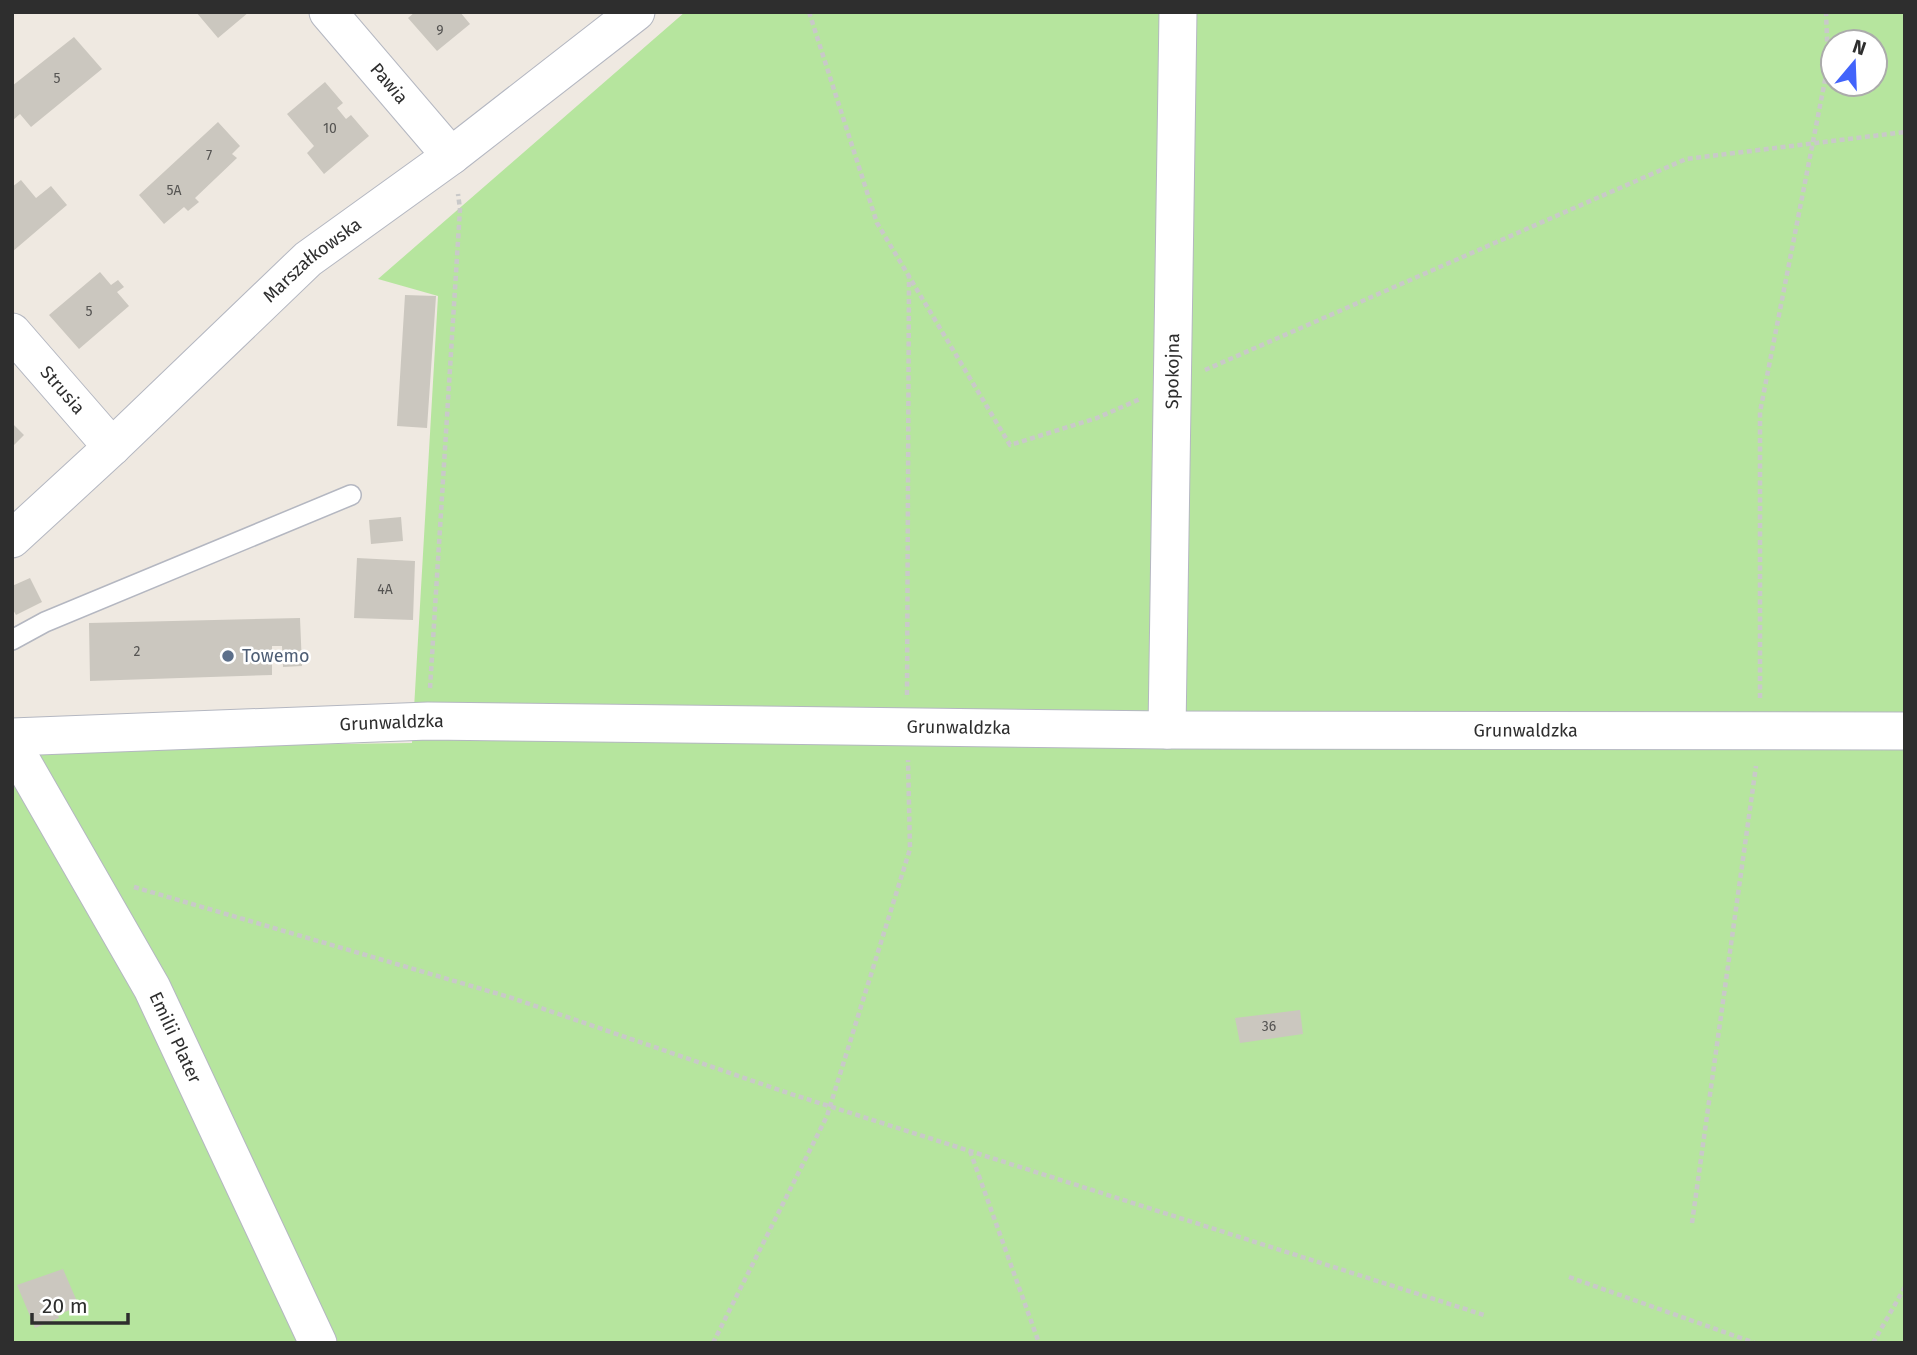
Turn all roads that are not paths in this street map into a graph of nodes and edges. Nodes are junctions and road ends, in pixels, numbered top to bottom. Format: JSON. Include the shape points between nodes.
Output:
{"nodes":[{"id":1,"x":328,"y":12,"type":"edge"},
{"id":2,"x":636,"y":12,"type":"edge"},
{"id":3,"x":1178,"y":12,"type":"edge"},
{"id":4,"x":451,"y":156,"type":"junction"},
{"id":5,"x":12,"y":332,"type":"edge"},
{"id":6,"x":112,"y":447,"type":"junction"},
{"id":7,"x":351,"y":495,"type":"dead end"},
{"id":8,"x":12,"y":539,"type":"edge"},
{"id":9,"x":12,"y":640,"type":"edge"},
{"id":10,"x":1167,"y":730,"type":"junction"},
{"id":11,"x":1905,"y":732,"type":"edge"},
{"id":12,"x":12,"y":737,"type":"edge"},
{"id":13,"x":12,"y":744,"type":"edge"},
{"id":14,"x":318,"y":1343,"type":"edge"}],
"edges":[{"from":1,"to":4,"type":"street","name":"Pawia"},
{"from":2,"to":4,"type":"street","name":"Marszałkowska"},
{"from":3,"to":10,"type":"street","name":"Spokojna"},
{"from":4,"to":6,"type":"street","name":"Marszałkowska","via":[[308,259]]},
{"from":5,"to":6,"type":"street","name":"Strusia"},
{"from":6,"to":8,"type":"street","name":"Marszałkowska"},
{"from":7,"to":9,"type":"lane","via":[[45,622]]},
{"from":10,"to":11,"type":"street","name":"Grunwaldzka"},
{"from":10,"to":12,"type":"street","name":"Grunwaldzka","via":[[428,720]]},
{"from":13,"to":14,"type":"street","name":"Emilii Plater","via":[[152,988]]}]}
